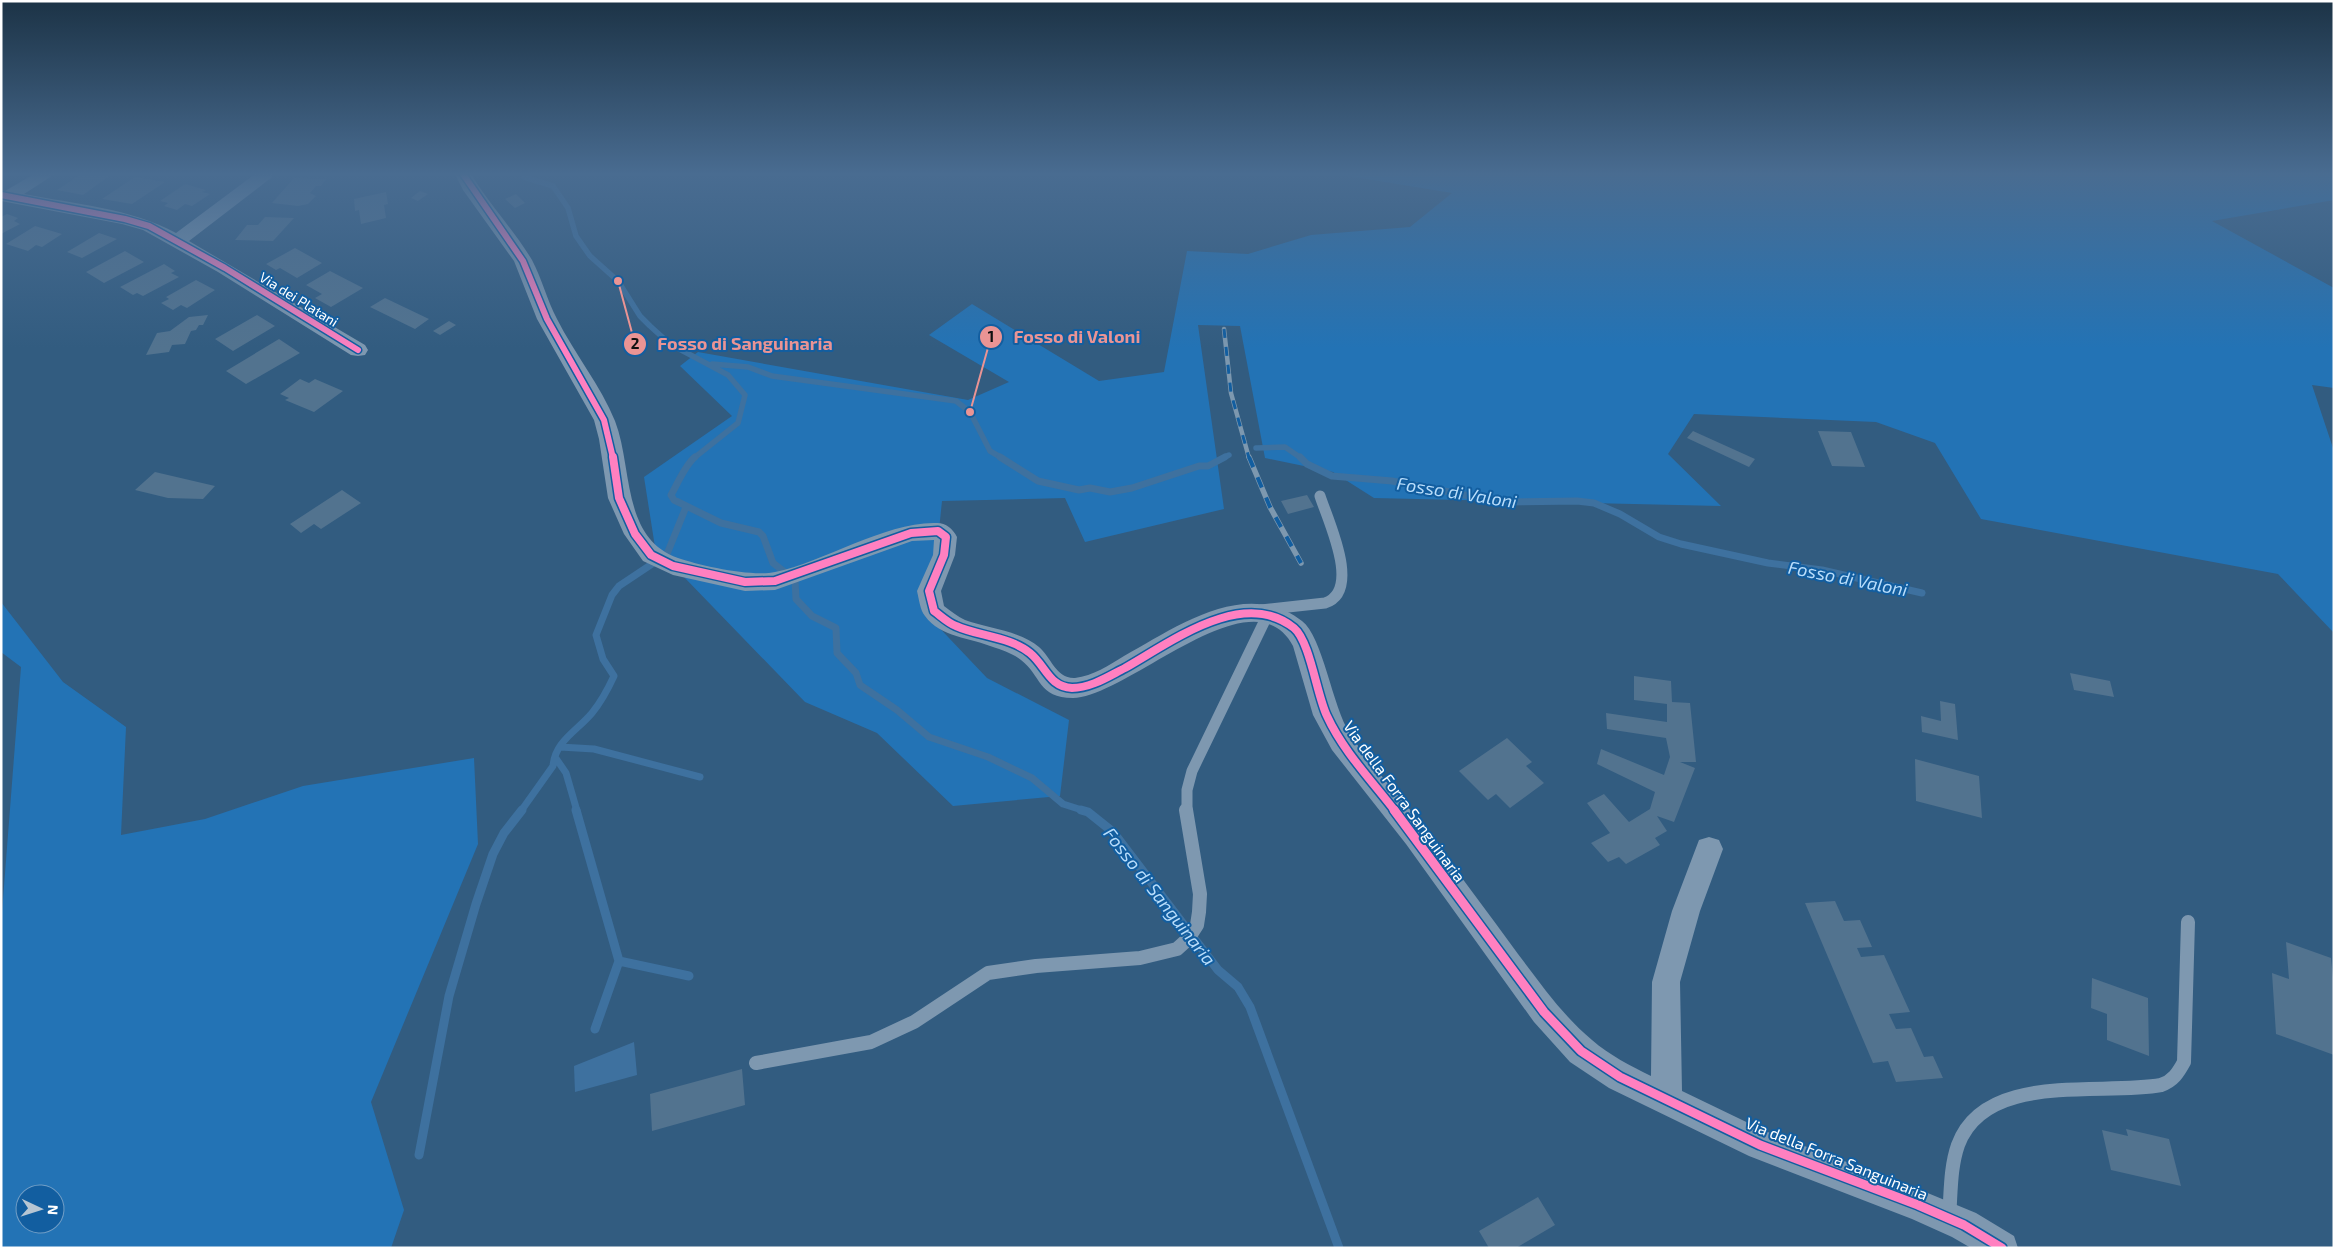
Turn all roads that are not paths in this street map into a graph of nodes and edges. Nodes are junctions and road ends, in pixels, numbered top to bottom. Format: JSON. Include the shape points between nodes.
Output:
{"nodes":[{"id":1,"x":158,"y":232,"type":"edge"},
{"id":2,"x":188,"y":232,"type":"edge"},
{"id":3,"x":502,"y":232,"type":"edge"},
{"id":4,"x":177,"y":241,"type":"junction"},
{"id":5,"x":358,"y":350,"type":"dead end"},
{"id":6,"x":1320,"y":496,"type":"dead end"},
{"id":7,"x":1261,"y":614,"type":"junction"},
{"id":8,"x":1709,"y":849,"type":"dead end"},
{"id":9,"x":2188,"y":922,"type":"dead end"},
{"id":10,"x":756,"y":1063,"type":"dead end"},
{"id":11,"x":1667,"y":1098,"type":"junction"},
{"id":12,"x":1949,"y":1219,"type":"junction"},
{"id":13,"x":2002,"y":1248,"type":"edge"}],
"edges":[{"from":1,"to":4,"type":"street","name":"Via dei Platani"},
{"from":2,"to":4,"type":"street"},
{"from":3,"to":7,"type":"street","name":"Via della Forra Sanguinaria","via":[[523,261],[547,319],[604,420],[619,498],[635,534],[651,554],[673,566],[745,582],[775,581],[911,533],[938,531],[946,537],[944,555],[929,591],[934,611],[955,626],[1030,653],[1050,679],[1062,687],[1075,688],[1101,681],[1227,616]]},
{"from":4,"to":5,"type":"street","name":"Via dei Platani"},
{"from":6,"to":7,"type":"lane","via":[[1343,570],[1344,578],[1337,596],[1332,602],[1285,606]]},
{"from":7,"to":10,"type":"lane","via":[[1192,770],[1186,807],[1200,894],[1197,925],[1177,949],[1140,958],[988,973],[914,1022],[871,1042]]},
{"from":7,"to":11,"type":"street","name":"Via della Forra Sanguinaria","via":[[1280,619],[1296,629],[1305,646],[1326,715],[1341,742],[1544,1012],[1581,1051],[1620,1077]]},
{"from":8,"to":11,"type":"street","via":[[1686,911],[1666,982]]},
{"from":9,"to":12,"type":"lane","via":[[2184,1062],[2176,1079],[2155,1086],[2038,1093],[2007,1099],[1981,1111],[1965,1130],[1957,1149]]},
{"from":11,"to":12,"type":"street","name":"Via della Forra Sanguinaria","via":[[1760,1145]]},
{"from":12,"to":13,"type":"street","name":"Via della Forra Sanguinaria"}]}
